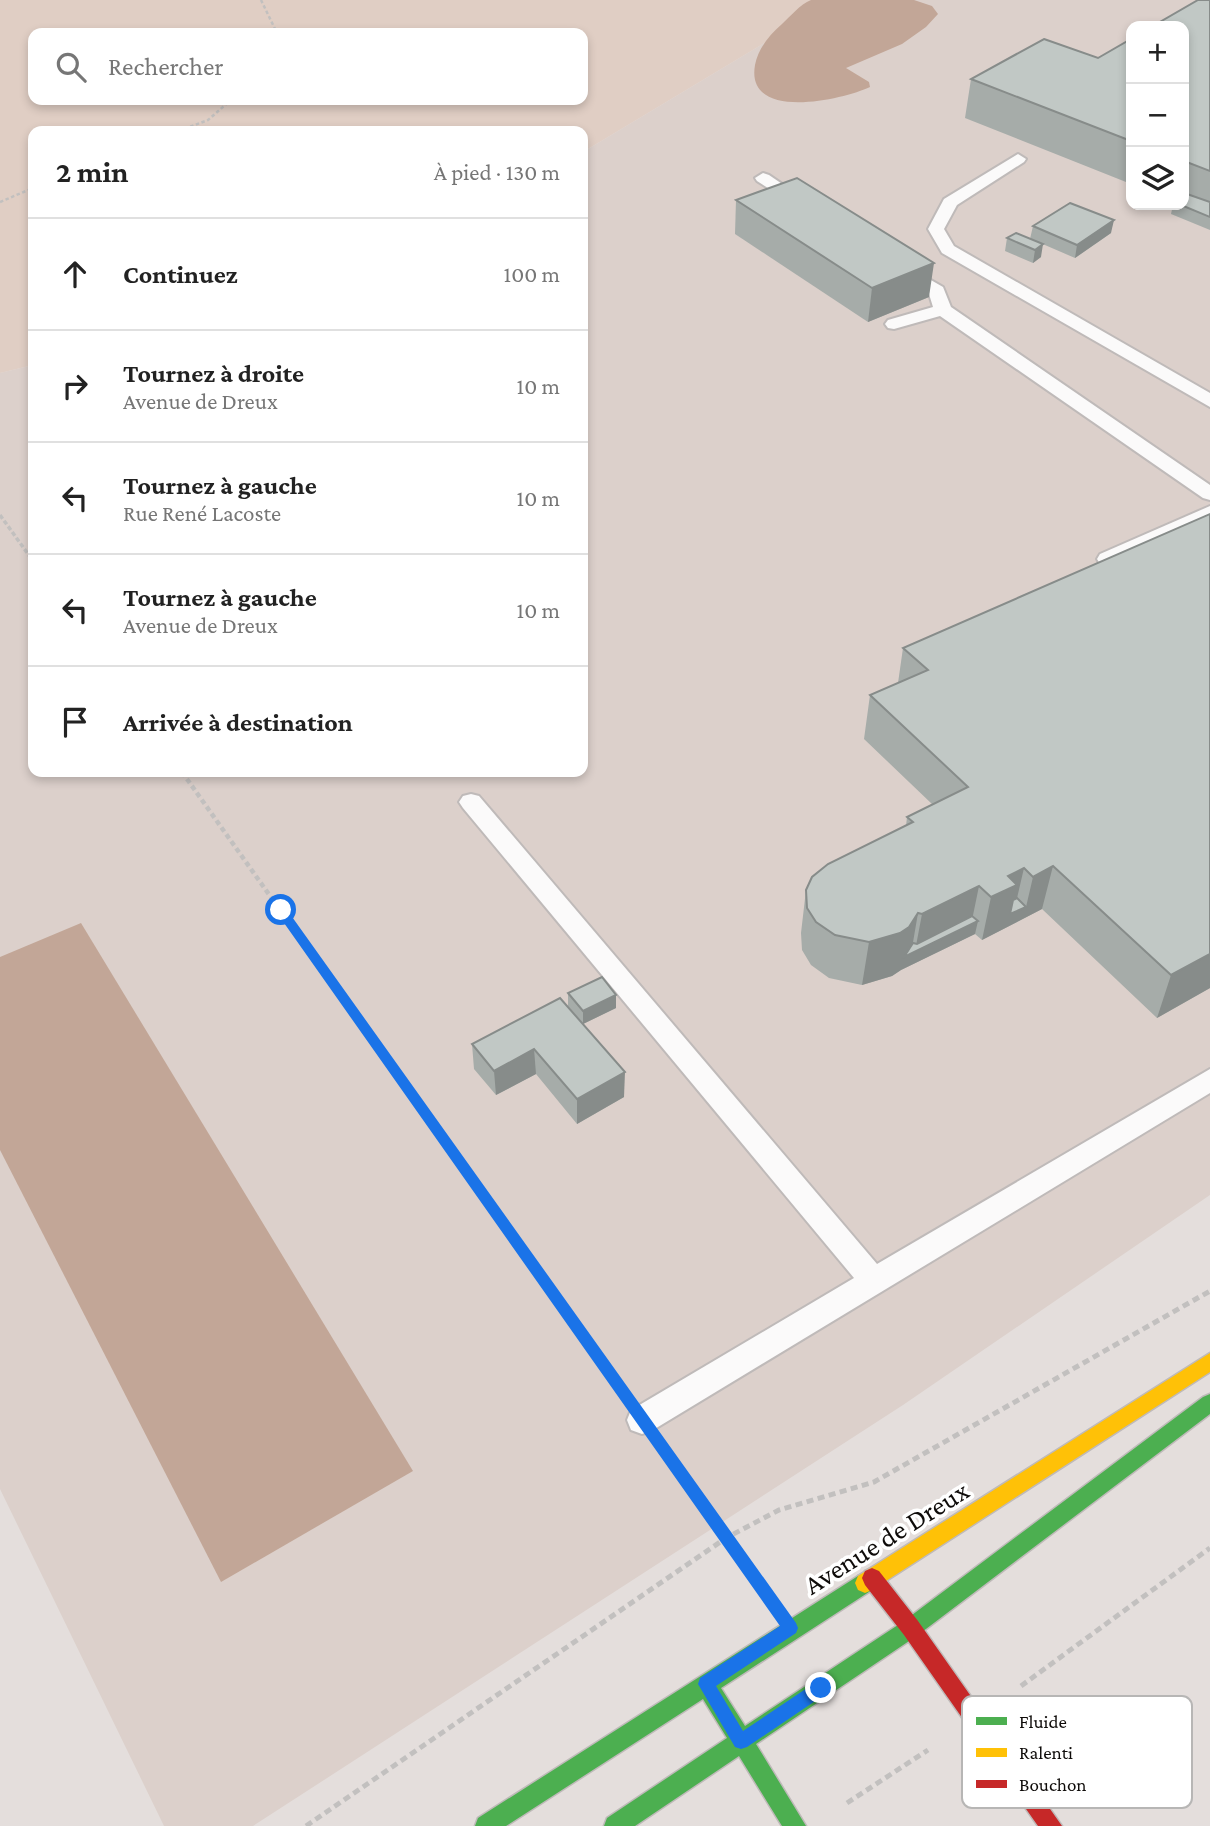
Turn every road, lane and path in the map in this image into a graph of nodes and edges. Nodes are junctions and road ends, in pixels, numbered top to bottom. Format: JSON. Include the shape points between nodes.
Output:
{"nodes":[{"id":1,"x":261,"y":0,"type":"edge"},
{"id":2,"x":275,"y":28,"type":"edge"},
{"id":3,"x":226,"y":105,"type":"edge"},
{"id":4,"x":192,"y":126,"type":"edge"},
{"id":5,"x":1018,"y":159,"type":"dead end"},
{"id":6,"x":763,"y":178,"type":"dead end"},
{"id":7,"x":28,"y":190,"type":"edge"},
{"id":8,"x":0,"y":202,"type":"edge"},
{"id":9,"x":821,"y":216,"type":"edge"},
{"id":10,"x":891,"y":261,"type":"edge"},
{"id":11,"x":943,"y":310,"type":"junction"},
{"id":12,"x":894,"y":324,"type":"dead end"},
{"id":13,"x":1210,"y":401,"type":"edge"},
{"id":14,"x":1210,"y":494,"type":"edge"},
{"id":15,"x":1210,"y":512,"type":"edge"},
{"id":16,"x":0,"y":514,"type":"edge"},
{"id":17,"x":28,"y":554,"type":"edge"},
{"id":18,"x":1084,"y":570,"type":"edge"},
{"id":19,"x":186,"y":777,"type":"edge"},
{"id":20,"x":471,"y":802,"type":"dead end"},
{"id":21,"x":1210,"y":1080,"type":"edge"},
{"id":22,"x":874,"y":1282,"type":"junction"},
{"id":23,"x":1210,"y":1291,"type":"edge"},
{"id":24,"x":1210,"y":1362,"type":"edge"},
{"id":25,"x":1210,"y":1403,"type":"edge"},
{"id":26,"x":642,"y":1420,"type":"junction"},
{"id":27,"x":726,"y":1538,"type":"junction"},
{"id":28,"x":872,"y":1578,"type":"junction"},
{"id":29,"x":790,"y":1628,"type":"junction"},
{"id":30,"x":911,"y":1628,"type":"junction"},
{"id":31,"x":706,"y":1684,"type":"junction"},
{"id":32,"x":962,"y":1700,"type":"edge"},
{"id":33,"x":741,"y":1742,"type":"junction"},
{"id":34,"x":1038,"y":1808,"type":"edge"},
{"id":35,"x":306,"y":1826,"type":"edge"},
{"id":36,"x":486,"y":1826,"type":"edge"},
{"id":37,"x":615,"y":1826,"type":"edge"},
{"id":38,"x":795,"y":1826,"type":"edge"},
{"id":39,"x":1051,"y":1826,"type":"edge"}],
"edges":[{"from":1,"to":2,"type":"path"},
{"from":3,"to":4,"type":"path"},
{"from":5,"to":13,"type":"lane","via":[[950,202],[936,229],[948,249]]},
{"from":6,"to":9,"type":"lane"},
{"from":7,"to":8,"type":"path"},
{"from":10,"to":11,"type":"lane","via":[[937,291]]},
{"from":11,"to":12,"type":"lane"},
{"from":11,"to":14,"type":"lane"},
{"from":15,"to":18,"type":"lane"},
{"from":16,"to":17,"type":"path"},
{"from":19,"to":26,"type":"path"},
{"from":20,"to":22,"type":"lane"},
{"from":21,"to":22,"type":"lane"},
{"from":22,"to":26,"type":"lane"},
{"from":23,"to":27,"type":"path","via":[[874,1482],[779,1510]]},
{"from":24,"to":28,"type":"main road","name":"Avenue de Dreux"},
{"from":25,"to":30,"type":"main road"},
{"from":26,"to":27,"type":"path"},
{"from":27,"to":29,"type":"path"},
{"from":27,"to":35,"type":"path"},
{"from":28,"to":29,"type":"main road","name":"Avenue de Dreux"},
{"from":28,"to":30,"type":"main road"},
{"from":29,"to":31,"type":"main road","name":"Avenue de Dreux"},
{"from":30,"to":32,"type":"main road"},
{"from":30,"to":33,"type":"main road"},
{"from":31,"to":33,"type":"main road"},
{"from":31,"to":36,"type":"main road","name":"Avenue de Dreux"},
{"from":33,"to":37,"type":"main road"},
{"from":33,"to":38,"type":"main road"},
{"from":34,"to":39,"type":"main road"}]}
